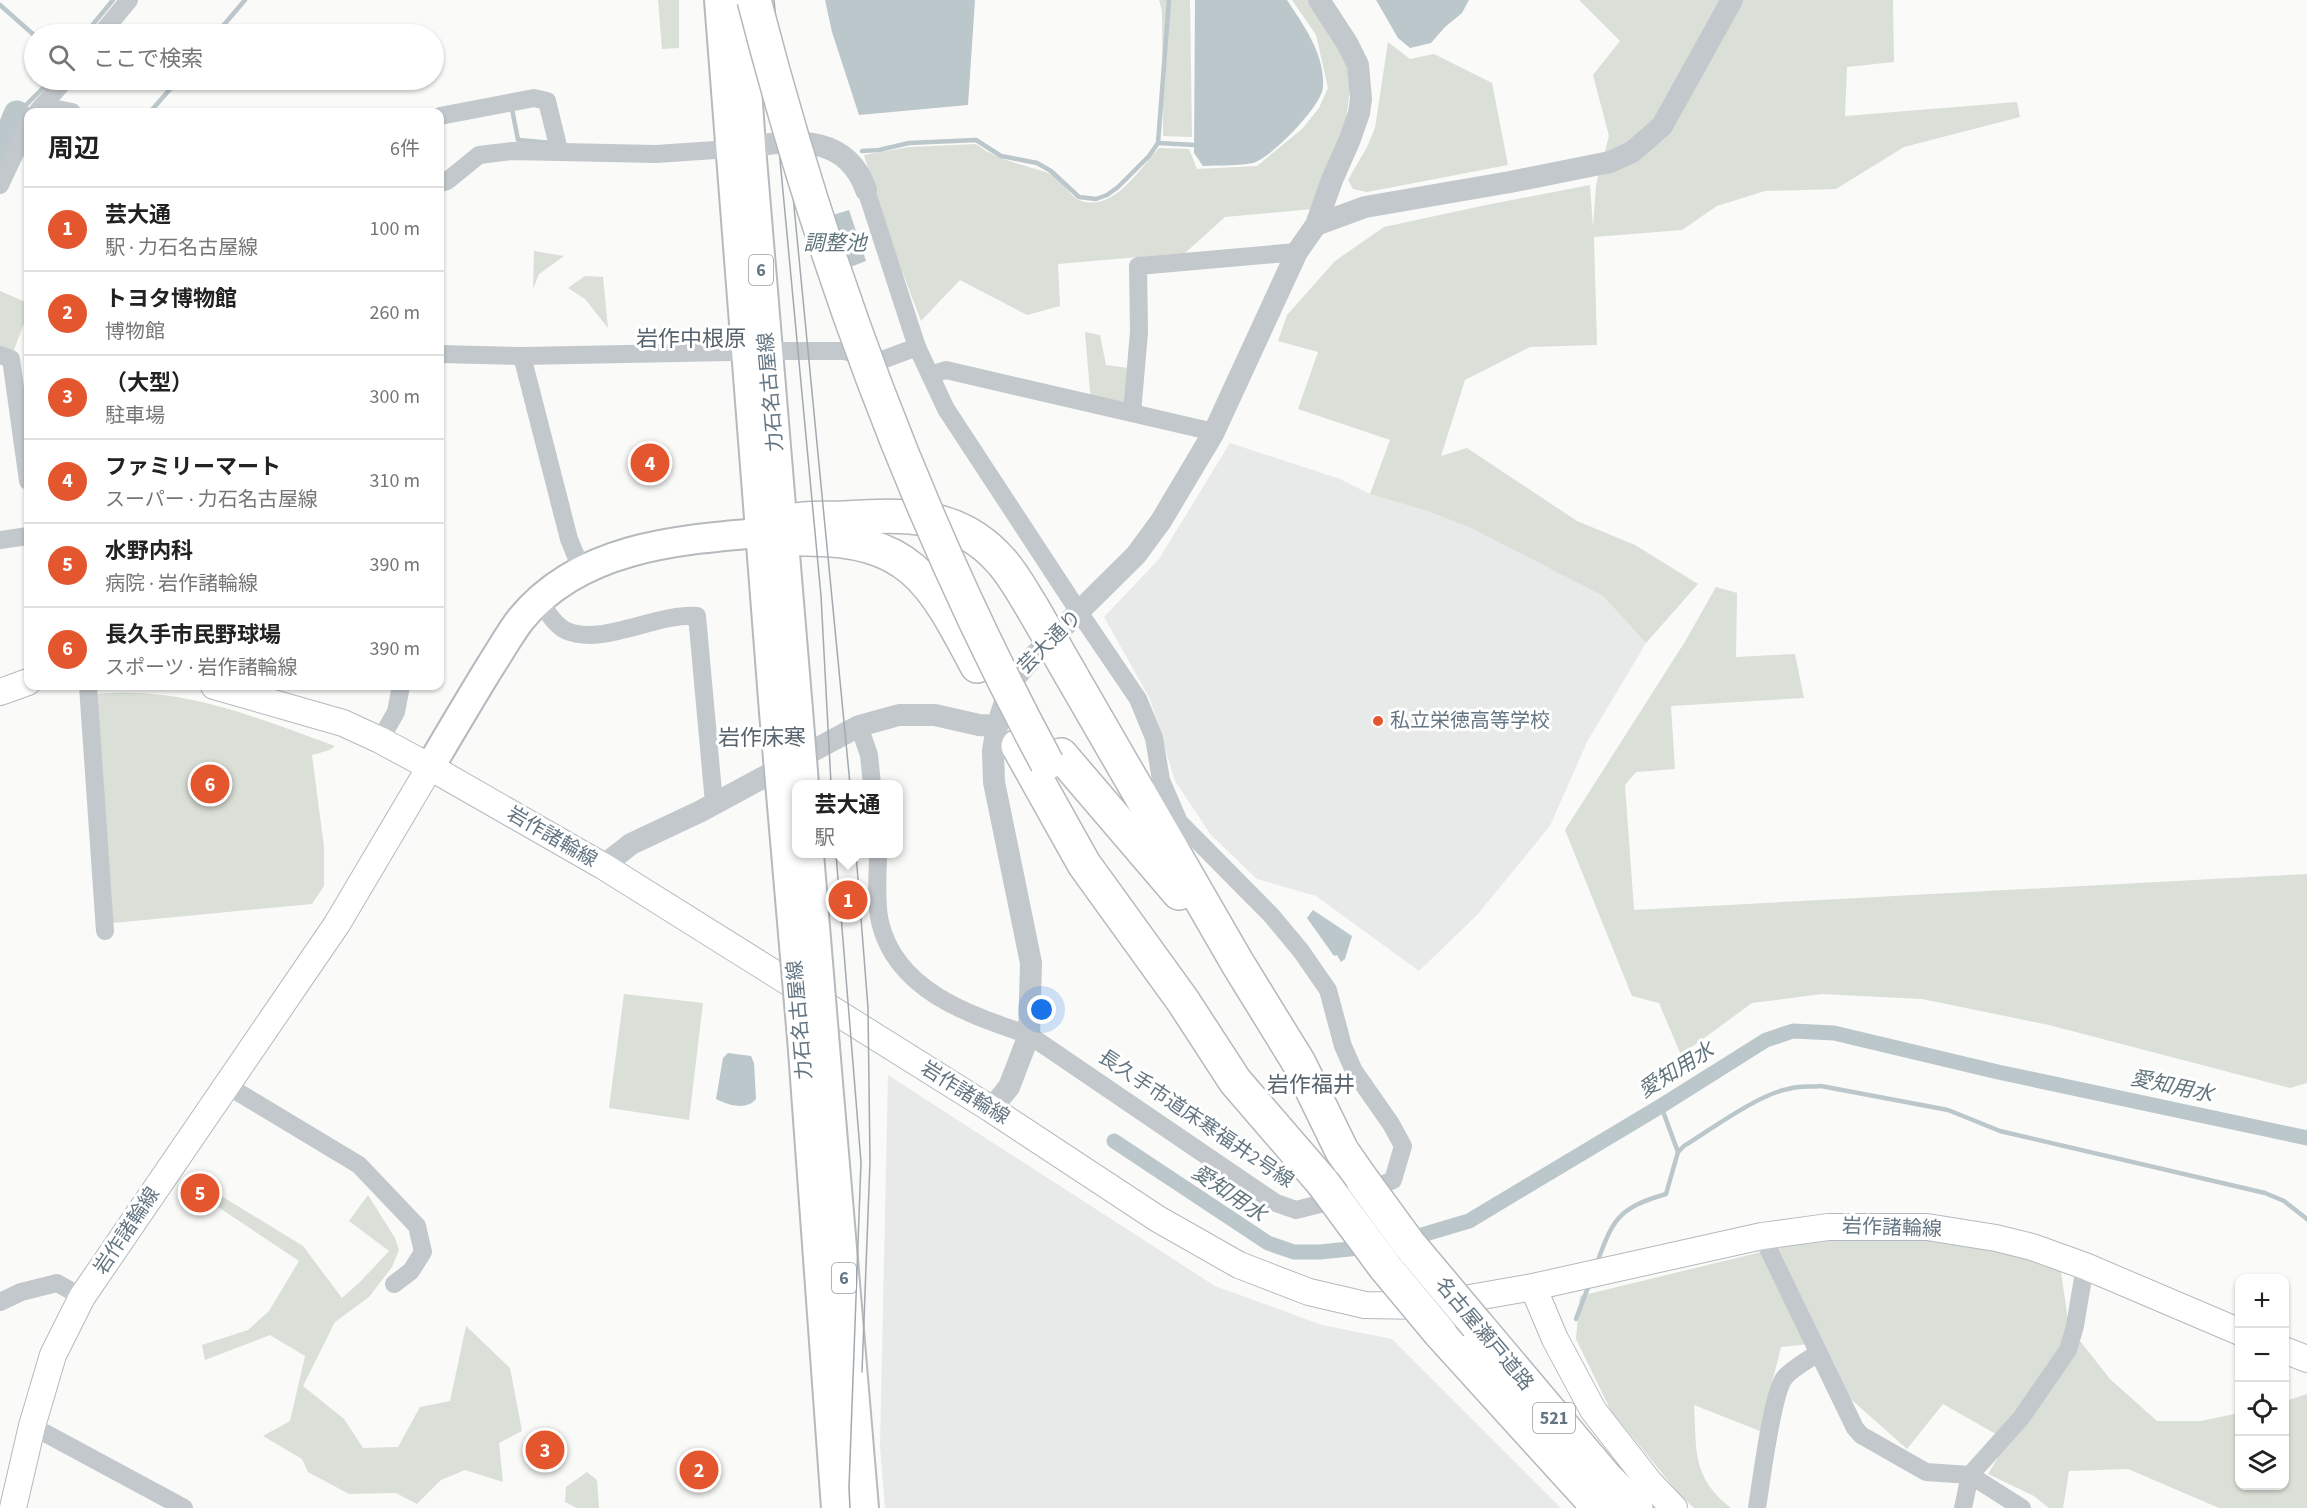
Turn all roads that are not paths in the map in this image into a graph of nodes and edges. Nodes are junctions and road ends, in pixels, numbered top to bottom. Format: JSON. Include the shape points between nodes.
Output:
{"nodes":[{"id":1,"x":129,"y":0,"type":"edge"},
{"id":2,"x":719,"y":0,"type":"edge"},
{"id":3,"x":741,"y":0,"type":"edge"},
{"id":4,"x":754,"y":0,"type":"edge"},
{"id":5,"x":767,"y":0,"type":"edge"},
{"id":6,"x":1319,"y":0,"type":"edge"},
{"id":7,"x":1732,"y":0,"type":"edge"},
{"id":8,"x":109,"y":24,"type":"edge"},
{"id":9,"x":56,"y":90,"type":"edge"},
{"id":10,"x":41,"y":108,"type":"edge"},
{"id":11,"x":444,"y":115,"type":"edge"},
{"id":12,"x":24,"y":134,"type":"edge"},
{"id":13,"x":740,"y":148,"type":"junction"},
{"id":14,"x":559,"y":150,"type":"junction"},
{"id":15,"x":444,"y":182,"type":"edge"},
{"id":16,"x":0,"y":184,"type":"edge"},
{"id":17,"x":866,"y":190,"type":"joint"},
{"id":18,"x":1316,"y":225,"type":"junction"},
{"id":19,"x":1297,"y":252,"type":"junction"},
{"id":20,"x":917,"y":347,"type":"junction"},
{"id":21,"x":756,"y":351,"type":"junction"},
{"id":22,"x":444,"y":354,"type":"edge"},
{"id":23,"x":0,"y":355,"type":"edge"},
{"id":24,"x":522,"y":356,"type":"junction"},
{"id":25,"x":930,"y":375,"type":"junction"},
{"id":26,"x":1132,"y":413,"type":"junction"},
{"id":27,"x":1214,"y":432,"type":"junction"},
{"id":28,"x":24,"y":452,"type":"edge"},
{"id":29,"x":775,"y":531,"type":"junction"},
{"id":30,"x":24,"y":537,"type":"edge"},
{"id":31,"x":0,"y":540,"type":"edge"},
{"id":32,"x":582,"y":571,"type":"junction"},
{"id":33,"x":540,"y":600,"type":"junction"},
{"id":34,"x":1079,"y":612,"type":"junction"},
{"id":35,"x":24,"y":683,"type":"edge"},
{"id":36,"x":88,"y":690,"type":"edge"},
{"id":37,"x":228,"y":690,"type":"edge"},
{"id":38,"x":400,"y":690,"type":"edge"},
{"id":39,"x":0,"y":692,"type":"edge"},
{"id":40,"x":786,"y":711,"type":"junction"},
{"id":41,"x":859,"y":726,"type":"junction"},
{"id":42,"x":1007,"y":736,"type":"junction"},
{"id":43,"x":380,"y":740,"type":"junction"},
{"id":44,"x":1054,"y":759,"type":"junction"},
{"id":45,"x":430,"y":767,"type":"junction"},
{"id":46,"x":803,"y":780,"type":"edge"},
{"id":47,"x":872,"y":780,"type":"edge"},
{"id":48,"x":792,"y":783,"type":"edge"},
{"id":49,"x":714,"y":803,"type":"junction"},
{"id":50,"x":798,"y":858,"type":"edge"},
{"id":51,"x":809,"y":858,"type":"edge"},
{"id":52,"x":878,"y":858,"type":"edge"},
{"id":53,"x":603,"y":866,"type":"junction"},
{"id":54,"x":105,"y":931,"type":"dead end"},
{"id":55,"x":1238,"y":964,"type":"junction"},
{"id":56,"x":1183,"y":1001,"type":"junction"},
{"id":57,"x":1029,"y":1035,"type":"junction"},
{"id":58,"x":814,"y":1049,"type":"junction"},
{"id":59,"x":226,"y":1085,"type":"junction"},
{"id":60,"x":991,"y":1109,"type":"junction"},
{"id":61,"x":820,"y":1140,"type":"junction"},
{"id":62,"x":1762,"y":1236,"type":"junction"},
{"id":63,"x":2085,"y":1266,"type":"junction"},
{"id":64,"x":394,"y":1284,"type":"dead end"},
{"id":65,"x":1533,"y":1287,"type":"junction"},
{"id":66,"x":82,"y":1297,"type":"junction"},
{"id":67,"x":0,"y":1302,"type":"edge"},
{"id":68,"x":2235,"y":1330,"type":"edge"},
{"id":69,"x":2289,"y":1352,"type":"edge"},
{"id":70,"x":1818,"y":1353,"type":"junction"},
{"id":71,"x":2307,"y":1359,"type":"edge"},
{"id":72,"x":45,"y":1433,"type":"dead end"},
{"id":73,"x":1970,"y":1475,"type":"junction"},
{"id":74,"x":13,"y":1508,"type":"edge"},
{"id":75,"x":184,"y":1508,"type":"edge"},
{"id":76,"x":836,"y":1508,"type":"edge"},
{"id":77,"x":864,"y":1508,"type":"edge"},
{"id":78,"x":1599,"y":1508,"type":"edge"},
{"id":79,"x":1636,"y":1508,"type":"edge"},
{"id":80,"x":1674,"y":1508,"type":"edge"},
{"id":81,"x":1757,"y":1508,"type":"edge"},
{"id":82,"x":1963,"y":1508,"type":"edge"},
{"id":83,"x":2022,"y":1508,"type":"edge"}],
"edges":[{"from":1,"to":8,"type":"street"},
{"from":2,"to":13,"type":"main road","name":"力石名古屋線","number":"6"},
{"from":3,"to":13,"type":"main road","name":"力石名古屋線","number":"6"},
{"from":4,"to":44,"type":"highway","bridge":true,"via":[[806,185],[867,364],[974,617]]},
{"from":5,"to":44,"type":"highway","via":[[807,147],[876,355],[924,473]]},
{"from":6,"to":18,"type":"street","name":"芸大通り","via":[[1358,65],[1361,99],[1350,139]]},
{"from":7,"to":18,"type":"street","via":[[1662,126],[1632,152],[1610,162],[1365,207]]},
{"from":9,"to":10,"type":"street"},
{"from":11,"to":14,"type":"street","via":[[534,98],[547,101]]},
{"from":12,"to":16,"type":"street"},
{"from":13,"to":14,"type":"street","via":[[656,154]]},
{"from":13,"to":17,"type":"street","via":[[825,145],[858,171]]},
{"from":13,"to":21,"type":"main road","name":"力石名古屋線","number":"6"},
{"from":14,"to":15,"type":"street","via":[[479,155]]},
{"from":17,"to":20,"type":"street"},
{"from":18,"to":19,"type":"street","name":"芸大通り"},
{"from":19,"to":26,"type":"street","via":[[1138,266],[1139,332]]},
{"from":19,"to":27,"type":"street","name":"芸大通り"},
{"from":20,"to":21,"type":"street","via":[[882,360],[844,351]]},
{"from":20,"to":25,"type":"street"},
{"from":21,"to":24,"type":"street"},
{"from":21,"to":29,"type":"main road","name":"力石名古屋線","number":"6"},
{"from":22,"to":24,"type":"street"},
{"from":23,"to":28,"type":"street","via":[[11,359]]},
{"from":24,"to":32,"type":"street","via":[[568,539]]},
{"from":25,"to":26,"type":"street","via":[[946,370]]},
{"from":25,"to":34,"type":"street","via":[[946,409]]},
{"from":26,"to":27,"type":"street"},
{"from":27,"to":34,"type":"street","name":"芸大通り","via":[[1136,555]]},
{"from":29,"to":32,"type":"main road","via":[[660,544],[609,558]]},
{"from":29,"to":40,"type":"main road","name":"力石名古屋線","number":"6"},
{"from":29,"to":42,"type":"highway","via":[[860,543],[896,558],[927,582],[977,666]]},
{"from":29,"to":55,"type":"highway","bridge":true,"via":[[877,516],[921,517],[959,528],[990,549],[1032,607]]},
{"from":30,"to":31,"type":"street"},
{"from":32,"to":33,"type":"main road"},
{"from":33,"to":45,"type":"main road","via":[[521,620]]},
{"from":33,"to":49,"type":"street","via":[[548,615],[566,631],[588,636],[682,615],[697,616]]},
{"from":34,"to":42,"type":"street","name":"芸大通り","via":[[1012,681]]},
{"from":34,"to":57,"type":"street","name":"長久手市道床寒福井2号線","via":[[1138,699],[1154,738],[1161,780],[1179,822],[1270,915],[1328,990],[1354,1071],[1403,1146],[1393,1180],[1364,1193],[1296,1210],[1276,1203]]},
{"from":35,"to":39,"type":"main road"},
{"from":36,"to":54,"type":"street"},
{"from":37,"to":43,"type":"main road","name":"岩作諸輪線","via":[[343,723]]},
{"from":38,"to":43,"type":"street","via":[[396,712]]},
{"from":40,"to":46,"type":"main road","name":"力石名古屋線","number":"6","bridge":true},
{"from":40,"to":48,"type":"main road","name":"力石名古屋線","number":"6","bridge":true},
{"from":41,"to":42,"type":"street","via":[[899,715],[935,715]]},
{"from":41,"to":47,"type":"street","via":[[869,755]]},
{"from":41,"to":49,"type":"street"},
{"from":42,"to":56,"type":"highway","via":[[1084,864]]},
{"from":42,"to":57,"type":"street","name":"芸大通り","via":[[993,751],[994,782],[1031,963]]},
{"from":43,"to":45,"type":"main road","name":"岩作諸輪線"},
{"from":44,"to":55,"type":"highway"},
{"from":44,"to":56,"type":"highway"},
{"from":45,"to":53,"type":"main road","name":"岩作諸輪線"},
{"from":45,"to":59,"type":"main road","name":"岩作諸輪線","via":[[337,924]]},
{"from":49,"to":53,"type":"street","via":[[631,844]]},
{"from":50,"to":58,"type":"main road","name":"力石名古屋線","number":"6","bridge":true},
{"from":51,"to":58,"type":"main road","name":"力石名古屋線","number":"6","bridge":true},
{"from":52,"to":57,"type":"street","via":[[879,919],[885,943],[897,963],[956,1007]]},
{"from":53,"to":60,"type":"main road","name":"岩作諸輪線"},
{"from":55,"to":79,"type":"highway","name":"名古屋瀬戸道路","number":"521","bridge":true,"via":[[1299,1064],[1342,1151],[1409,1244],[1606,1478]]},
{"from":56,"to":78,"type":"highway","name":"名古屋瀬戸道路","number":"521","bridge":true,"via":[[1234,1081],[1319,1177],[1385,1267]]},
{"from":57,"to":60,"type":"street","name":"芸大通り","via":[[1009,1087]]},
{"from":58,"to":61,"type":"main road","name":"力石名古屋線","number":"6"},
{"from":59,"to":64,"type":"street","via":[[359,1165],[417,1226],[423,1252],[411,1271]]},
{"from":59,"to":66,"type":"main road","name":"岩作諸輪線"},
{"from":60,"to":65,"type":"main road","name":"岩作諸輪線","via":[[1158,1219],[1239,1265],[1309,1292],[1365,1305],[1424,1306]]},
{"from":61,"to":76,"type":"main road","name":"力石名古屋線","number":"6"},
{"from":61,"to":77,"type":"main road","name":"力石名古屋線","number":"6"},
{"from":62,"to":63,"type":"main road","name":"岩作諸輪線","via":[[1828,1227],[1927,1227],[2005,1240]]},
{"from":62,"to":65,"type":"main road","name":"岩作諸輪線"},
{"from":62,"to":70,"type":"street"},
{"from":63,"to":68,"type":"main road","name":"岩作諸輪線"},
{"from":63,"to":73,"type":"street","via":[[2068,1350],[2021,1418]]},
{"from":65,"to":80,"type":"main road","via":[[1555,1339],[1593,1410]]},
{"from":66,"to":67,"type":"street","via":[[57,1282]]},
{"from":66,"to":74,"type":"main road","name":"岩作諸輪線","via":[[53,1355]]},
{"from":69,"to":71,"type":"main road"},
{"from":70,"to":73,"type":"street","via":[[1861,1435],[1926,1472]]},
{"from":70,"to":81,"type":"street","via":[[1784,1377],[1780,1385]]},
{"from":72,"to":75,"type":"street"},
{"from":73,"to":82,"type":"street"},
{"from":73,"to":83,"type":"street"}]}
